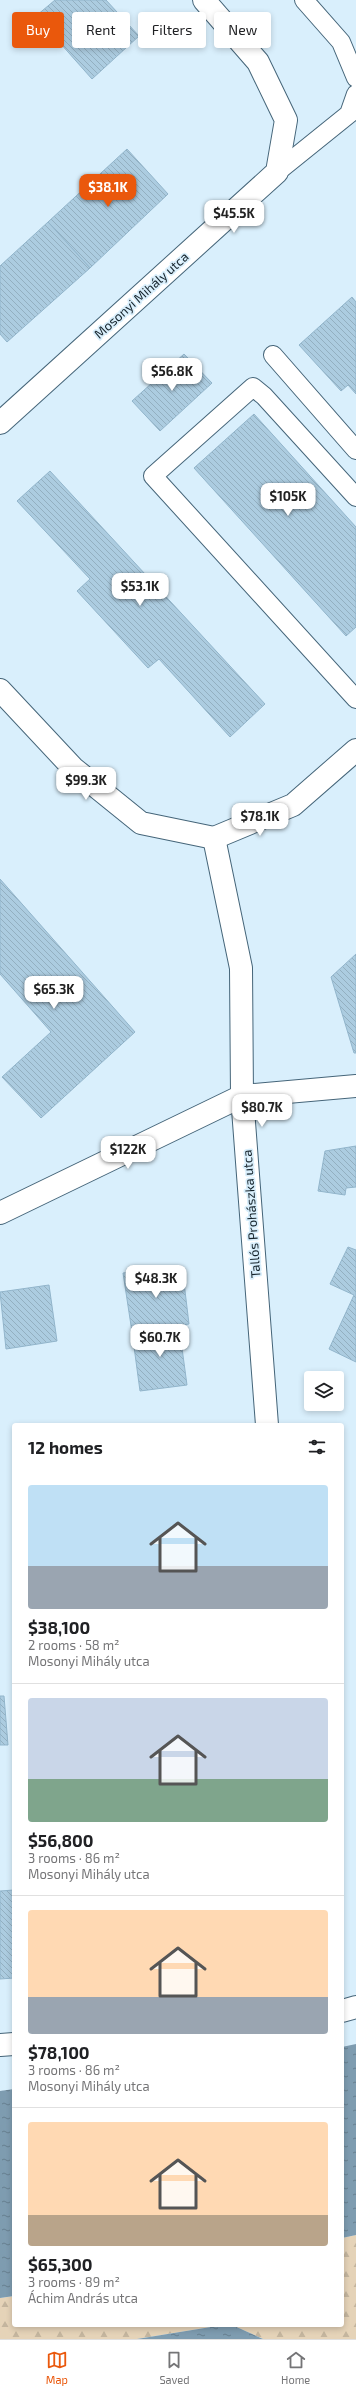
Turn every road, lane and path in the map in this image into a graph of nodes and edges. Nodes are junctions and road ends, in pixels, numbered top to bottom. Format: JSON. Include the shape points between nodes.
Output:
{"nodes":[{"id":1,"x":204,"y":0,"type":"edge"},
{"id":2,"x":304,"y":0,"type":"edge"},
{"id":3,"x":356,"y":78,"type":"edge"},
{"id":4,"x":356,"y":94,"type":"edge"},
{"id":5,"x":352,"y":118,"type":"edge"},
{"id":6,"x":278,"y":172,"type":"junction"},
{"id":7,"x":273,"y":355,"type":"dead end"},
{"id":8,"x":0,"y":424,"type":"edge"},
{"id":9,"x":356,"y":450,"type":"edge"},
{"id":10,"x":356,"y":497,"type":"edge"},
{"id":11,"x":0,"y":690,"type":"edge"},
{"id":12,"x":356,"y":699,"type":"edge"},
{"id":13,"x":356,"y":750,"type":"edge"},
{"id":14,"x":214,"y":838,"type":"junction"},
{"id":15,"x":356,"y":1086,"type":"edge"},
{"id":16,"x":242,"y":1096,"type":"junction"},
{"id":17,"x":0,"y":1213,"type":"edge"},
{"id":18,"x":267,"y":1423,"type":"edge"},
{"id":19,"x":356,"y":2007,"type":"edge"},
{"id":20,"x":344,"y":2010,"type":"edge"},
{"id":21,"x":12,"y":2044,"type":"edge"},
{"id":22,"x":0,"y":2045,"type":"edge"}],
"edges":[{"from":1,"to":6,"type":"street","via":[[258,62],[286,120]]},
{"from":2,"to":3,"type":"lane","via":[[341,42]]},
{"from":4,"to":5,"type":"lane"},
{"from":5,"to":6,"type":"lane"},
{"from":6,"to":8,"type":"street","name":"Mosonyi Mihály utca"},
{"from":7,"to":9,"type":"lane"},
{"from":10,"to":12,"type":"lane","via":[[253,387],[153,476]]},
{"from":11,"to":14,"type":"street","via":[[72,768],[141,823]]},
{"from":13,"to":14,"type":"street","via":[[293,805]]},
{"from":14,"to":16,"type":"street","name":"Tallós Prohászka utca","via":[[241,968]]},
{"from":15,"to":16,"type":"street"},
{"from":16,"to":17,"type":"street"},
{"from":16,"to":18,"type":"street","name":"Tallós Prohászka utca"},
{"from":19,"to":20,"type":"street"},
{"from":21,"to":22,"type":"street"}]}
